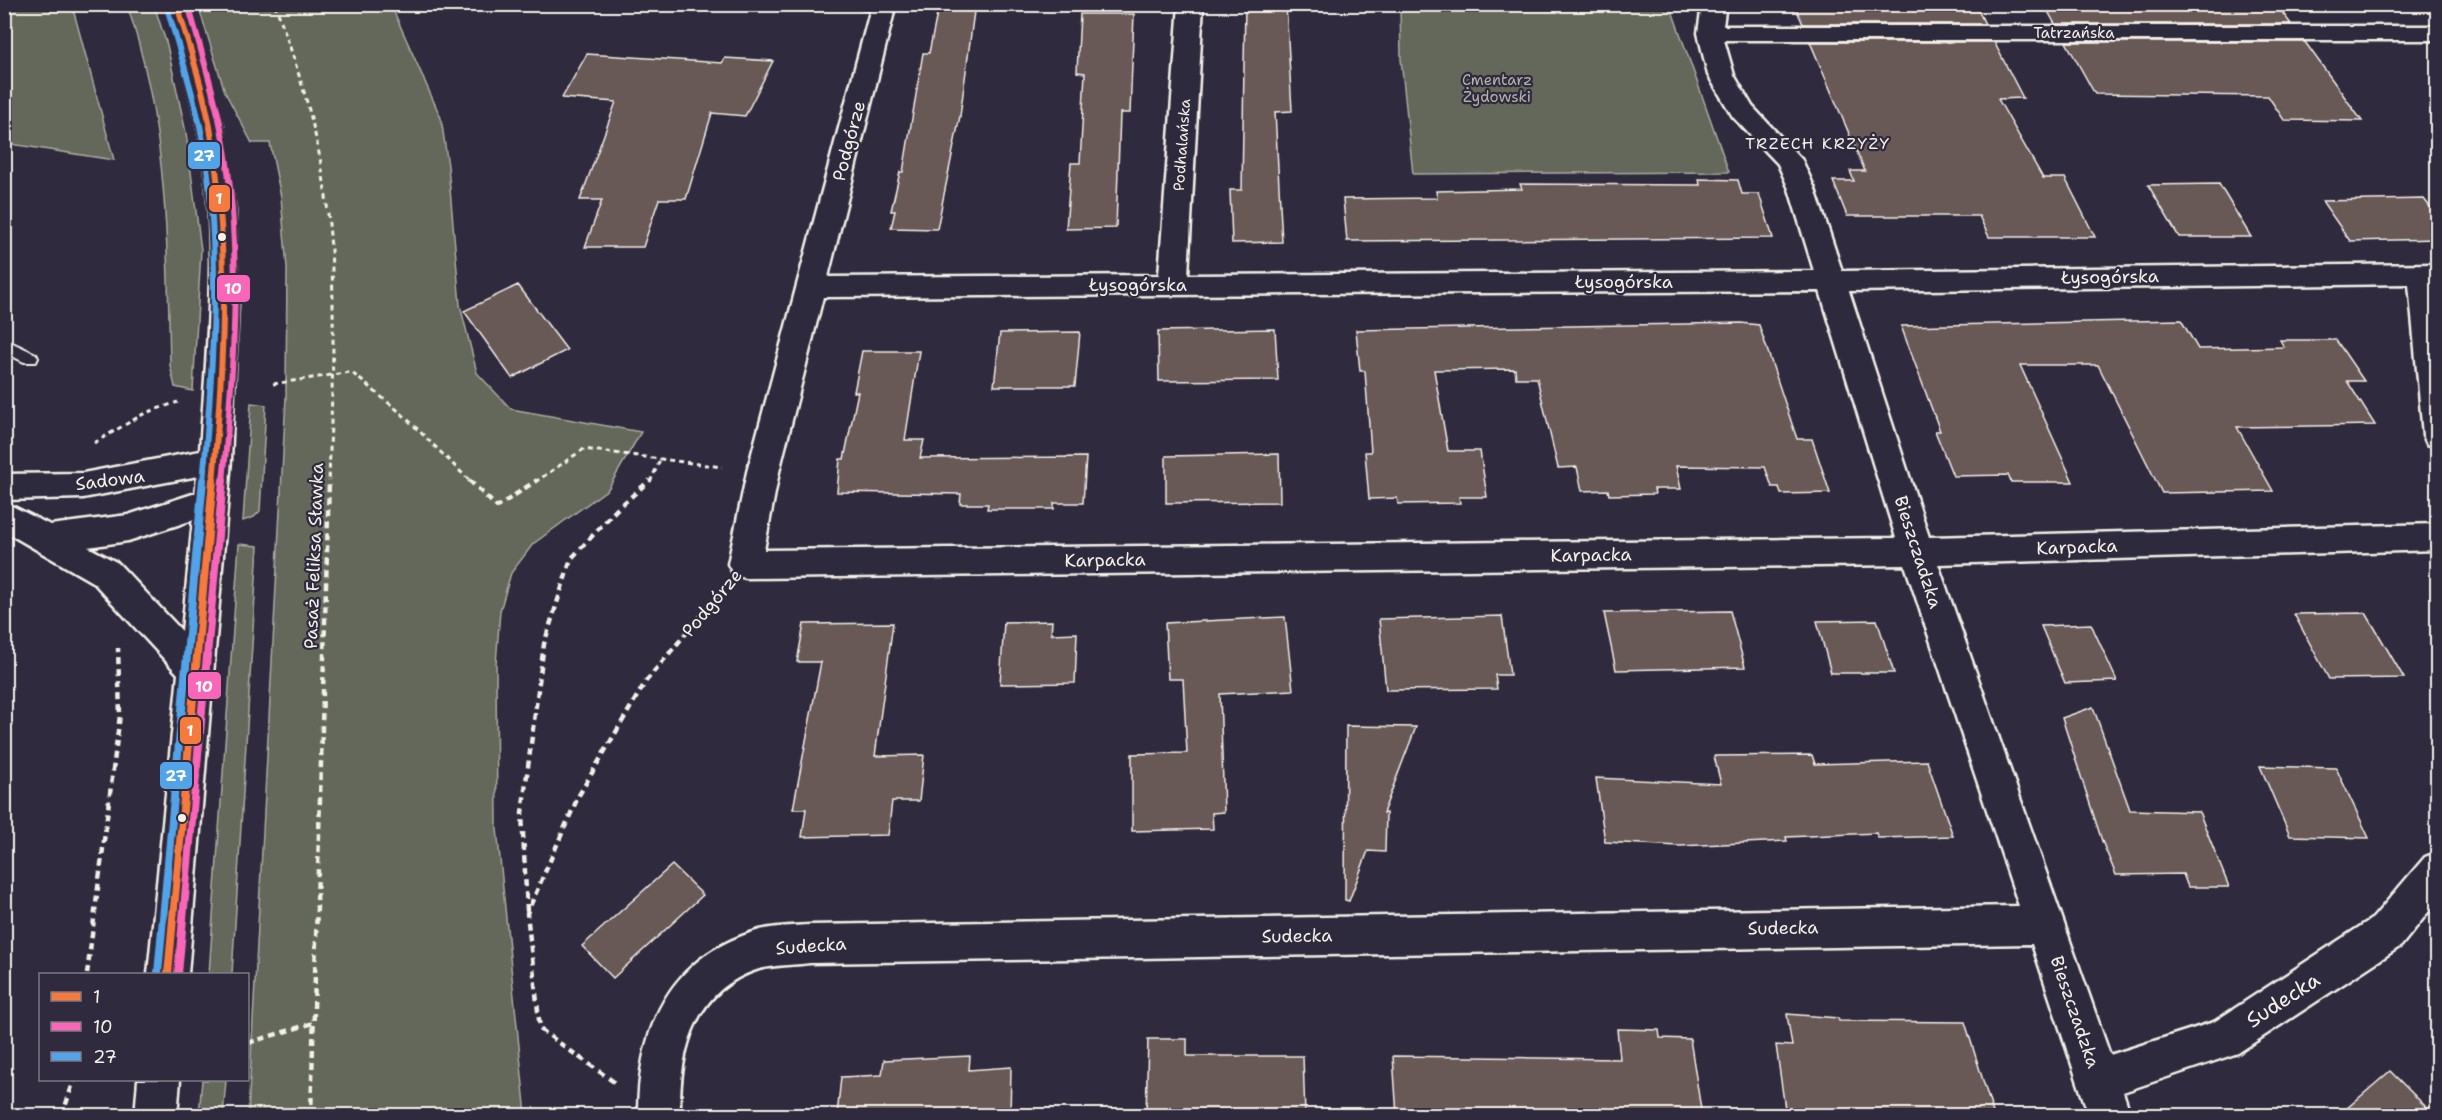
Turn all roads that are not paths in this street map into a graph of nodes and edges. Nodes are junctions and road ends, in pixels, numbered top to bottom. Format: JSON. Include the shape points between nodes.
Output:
{"nodes":[{"id":1,"x":177,"y":4,"type":"edge"},
{"id":2,"x":854,"y":4,"type":"edge"},
{"id":3,"x":1191,"y":4,"type":"edge"},
{"id":4,"x":1714,"y":4,"type":"edge"},
{"id":5,"x":884,"y":5,"type":"edge"},
{"id":6,"x":1710,"y":33,"type":"junction"},
{"id":7,"x":2438,"y":33,"type":"edge"},
{"id":8,"x":2430,"y":274,"type":"edge"},
{"id":9,"x":1832,"y":281,"type":"junction"},
{"id":10,"x":1173,"y":285,"type":"junction"},
{"id":11,"x":810,"y":287,"type":"junction"},
{"id":12,"x":4,"y":345,"type":"edge"},
{"id":13,"x":30,"y":357,"type":"dead end"},
{"id":14,"x":2438,"y":435,"type":"edge"},
{"id":15,"x":215,"y":460,"type":"junction"},
{"id":16,"x":4,"y":487,"type":"edge"},
{"id":17,"x":211,"y":501,"type":"junction"},
{"id":18,"x":4,"y":516,"type":"edge"},
{"id":19,"x":2438,"y":537,"type":"edge"},
{"id":20,"x":48,"y":539,"type":"junction"},
{"id":21,"x":1917,"y":552,"type":"junction"},
{"id":22,"x":745,"y":564,"type":"joint"},
{"id":23,"x":195,"y":668,"type":"junction"},
{"id":24,"x":2438,"y":870,"type":"edge"},
{"id":25,"x":2045,"y":925,"type":"junction"},
{"id":26,"x":168,"y":973,"type":"edge"},
{"id":27,"x":159,"y":1081,"type":"edge"},
{"id":28,"x":2104,"y":1098,"type":"edge"},
{"id":29,"x":659,"y":1115,"type":"edge"},
{"id":30,"x":156,"y":1116,"type":"edge"}],
"edges":[{"from":1,"to":15,"type":"street","via":[[210,125],[221,210],[224,305]]},
{"from":2,"to":5,"type":"lane"},
{"from":3,"to":10,"type":"street","name":"Podhalańska"},
{"from":4,"to":6,"type":"street","name":"Bieszczadzka"},
{"from":5,"to":11,"type":"street","name":"Podgórze"},
{"from":6,"to":7,"type":"street","name":"Tatrzańska"},
{"from":6,"to":9,"type":"street","name":"Bieszczadzka","via":[[1721,75],[1742,111],[1789,159]]},
{"from":8,"to":9,"type":"street","name":"Łysogórska"},
{"from":8,"to":14,"type":"street"},
{"from":9,"to":10,"type":"street","name":"Łysogórska"},
{"from":9,"to":21,"type":"street","name":"Bieszczadzka"},
{"from":10,"to":11,"type":"street","name":"Łysogórska"},
{"from":11,"to":22,"type":"street","name":"Podgórze"},
{"from":12,"to":13,"type":"lane"},
{"from":15,"to":16,"type":"street","name":"Sadowa","via":[[96,483]]},
{"from":15,"to":17,"type":"street"},
{"from":17,"to":20,"type":"street","via":[[128,528]]},
{"from":17,"to":23,"type":"street"},
{"from":18,"to":20,"type":"street"},
{"from":19,"to":21,"type":"street","name":"Karpacka"},
{"from":20,"to":23,"type":"street","via":[[105,573]]},
{"from":21,"to":22,"type":"street","name":"Karpacka"},
{"from":21,"to":25,"type":"street","name":"Bieszczadzka"},
{"from":23,"to":26,"type":"street"},
{"from":24,"to":28,"type":"street","name":"Sudecka","via":[[2387,932],[2224,1039]]},
{"from":25,"to":28,"type":"street","name":"Bieszczadzka"},
{"from":25,"to":29,"type":"street","name":"Sudecka","via":[[822,944],[762,950],[715,970],[684,1003],[664,1043],[658,1067]]},
{"from":27,"to":30,"type":"street"}]}
